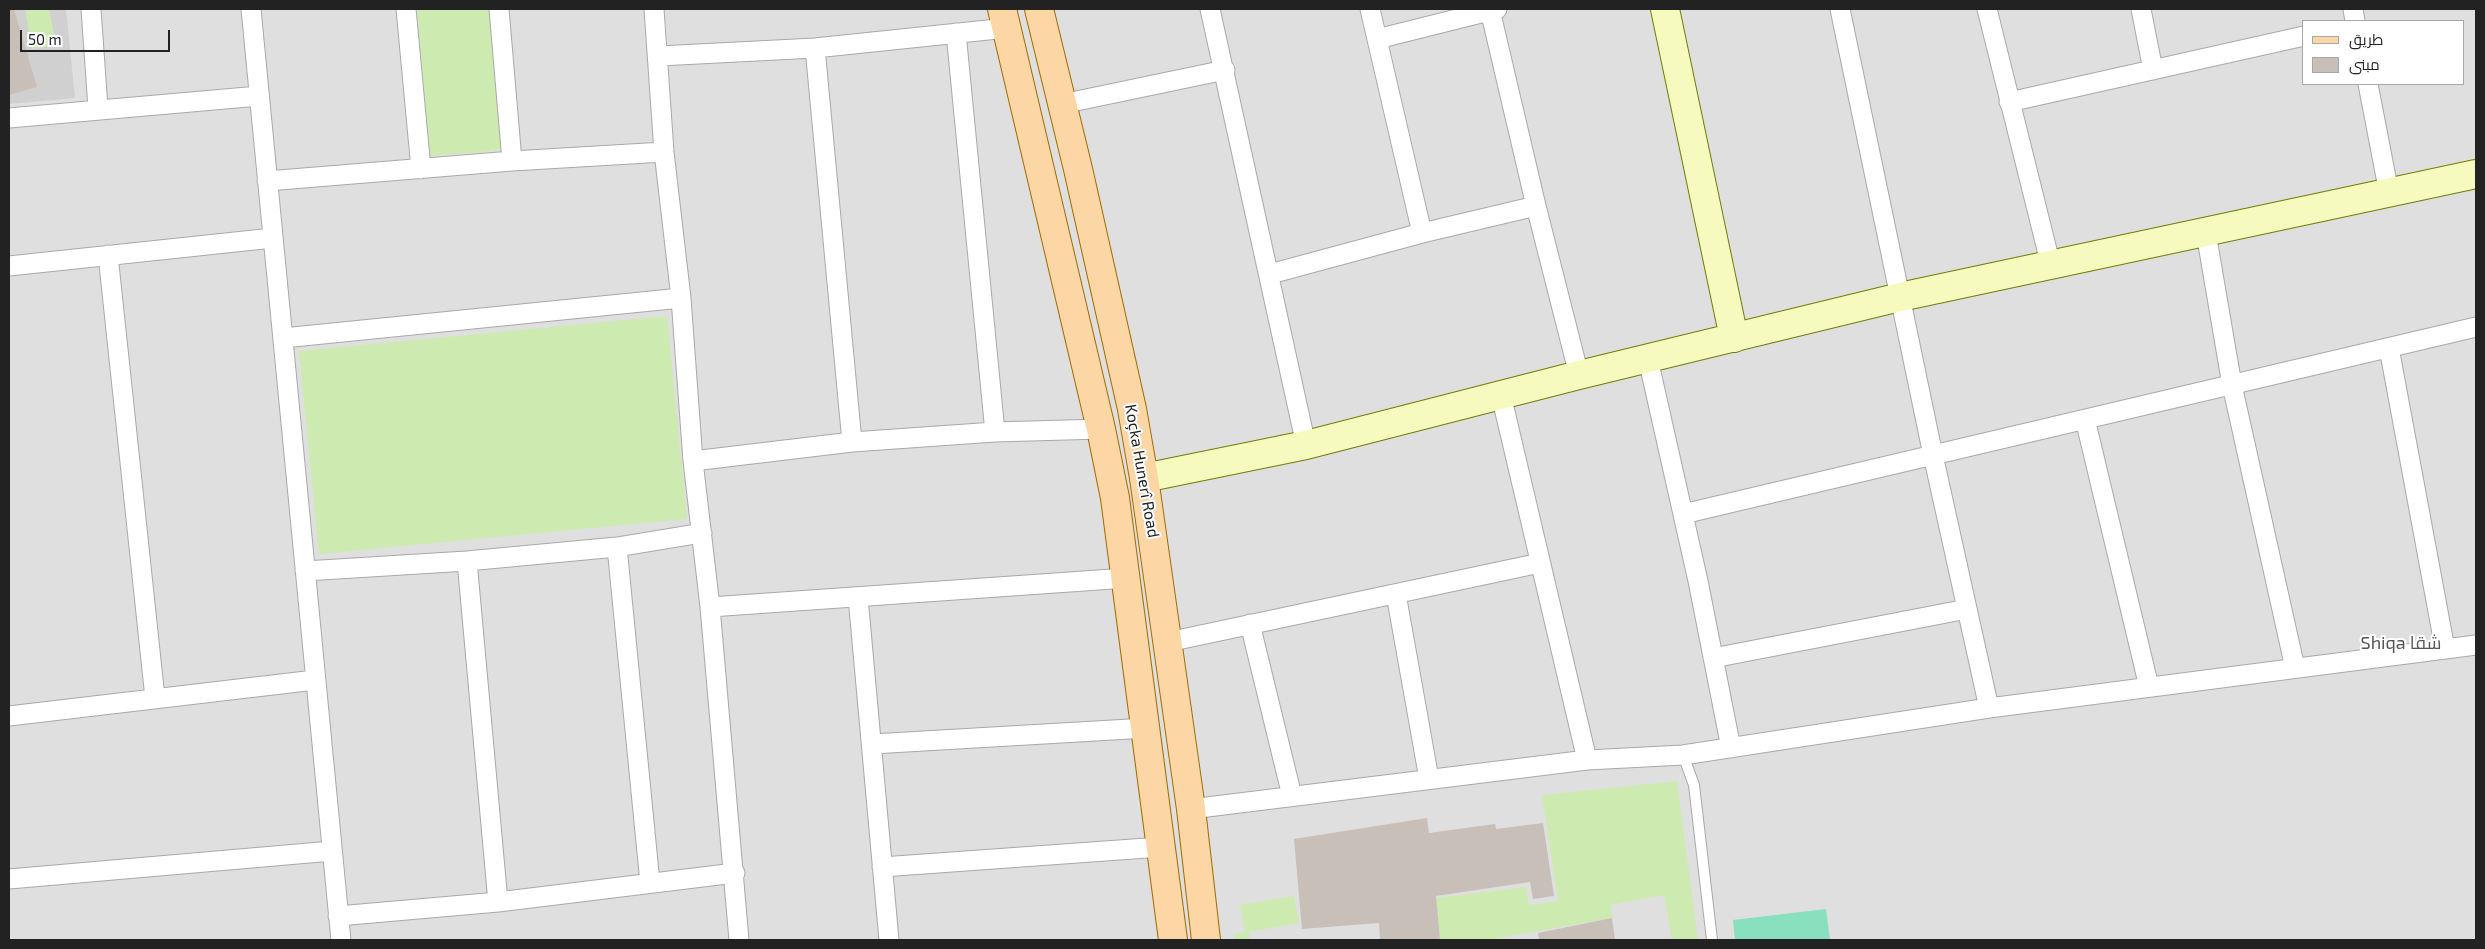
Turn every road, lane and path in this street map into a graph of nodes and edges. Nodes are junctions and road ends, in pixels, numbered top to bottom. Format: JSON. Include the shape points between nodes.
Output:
{"nodes":[{"id":1,"x":90,"y":9,"type":"edge"},
{"id":2,"x":250,"y":9,"type":"edge"},
{"id":3,"x":406,"y":9,"type":"edge"},
{"id":4,"x":498,"y":9,"type":"edge"},
{"id":5,"x":654,"y":9,"type":"edge"},
{"id":6,"x":1039,"y":9,"type":"edge"},
{"id":7,"x":1210,"y":9,"type":"edge"},
{"id":8,"x":1370,"y":9,"type":"edge"},
{"id":9,"x":1664,"y":9,"type":"edge"},
{"id":10,"x":1840,"y":9,"type":"edge"},
{"id":11,"x":1987,"y":9,"type":"edge"},
{"id":12,"x":2141,"y":9,"type":"edge"},
{"id":13,"x":1494,"y":10,"type":"edge"},
{"id":14,"x":1004,"y":19,"type":"edge"},
{"id":15,"x":956,"y":33,"type":"junction"},
{"id":16,"x":2302,"y":36,"type":"edge"},
{"id":17,"x":1377,"y":39,"type":"junction"},
{"id":18,"x":816,"y":48,"type":"junction"},
{"id":19,"x":659,"y":56,"type":"junction"},
{"id":20,"x":1224,"y":70,"type":"junction"},
{"id":21,"x":2153,"y":70,"type":"junction"},
{"id":22,"x":2368,"y":85,"type":"edge"},
{"id":23,"x":259,"y":96,"type":"junction"},
{"id":24,"x":2009,"y":102,"type":"junction"},
{"id":25,"x":1062,"y":104,"type":"junction"},
{"id":26,"x":98,"y":108,"type":"junction"},
{"id":27,"x":9,"y":118,"type":"edge"},
{"id":28,"x":664,"y":152,"type":"junction"},
{"id":29,"x":512,"y":161,"type":"junction"},
{"id":30,"x":421,"y":168,"type":"junction"},
{"id":31,"x":1078,"y":169,"type":"junction"},
{"id":32,"x":2476,"y":174,"type":"edge"},
{"id":33,"x":1040,"y":178,"type":"junction"},
{"id":34,"x":267,"y":181,"type":"junction"},
{"id":35,"x":2389,"y":193,"type":"junction"},
{"id":36,"x":1536,"y":206,"type":"junction"},
{"id":37,"x":1422,"y":233,"type":"junction"},
{"id":38,"x":2206,"y":233,"type":"junction"},
{"id":39,"x":273,"y":238,"type":"junction"},
{"id":40,"x":108,"y":256,"type":"junction"},
{"id":41,"x":9,"y":266,"type":"edge"},
{"id":42,"x":2051,"y":266,"type":"junction"},
{"id":43,"x":1270,"y":274,"type":"junction"},
{"id":44,"x":1900,"y":297,"type":"junction"},
{"id":45,"x":681,"y":298,"type":"junction"},
{"id":46,"x":2476,"y":327,"type":"edge"},
{"id":47,"x":282,"y":338,"type":"junction"},
{"id":48,"x":1734,"y":338,"type":"junction"},
{"id":49,"x":2389,"y":348,"type":"junction"},
{"id":50,"x":1648,"y":359,"type":"junction"},
{"id":51,"x":1579,"y":375,"type":"junction"},
{"id":52,"x":2232,"y":385,"type":"junction"},
{"id":53,"x":1501,"y":394,"type":"junction"},
{"id":54,"x":2085,"y":419,"type":"junction"},
{"id":55,"x":1101,"y":429,"type":"junction"},
{"id":56,"x":995,"y":432,"type":"junction"},
{"id":57,"x":852,"y":442,"type":"junction"},
{"id":58,"x":1306,"y":445,"type":"junction"},
{"id":59,"x":1933,"y":455,"type":"junction"},
{"id":60,"x":693,"y":461,"type":"junction"},
{"id":61,"x":1144,"y":478,"type":"junction"},
{"id":62,"x":1683,"y":514,"type":"junction"},
{"id":63,"x":702,"y":533,"type":"junction"},
{"id":64,"x":617,"y":547,"type":"junction"},
{"id":65,"x":467,"y":561,"type":"junction"},
{"id":66,"x":1540,"y":563,"type":"junction"},
{"id":67,"x":305,"y":572,"type":"junction"},
{"id":68,"x":1127,"y":578,"type":"junction"},
{"id":69,"x":1396,"y":594,"type":"junction"},
{"id":70,"x":858,"y":597,"type":"junction"},
{"id":71,"x":710,"y":607,"type":"junction"},
{"id":72,"x":1967,"y":609,"type":"junction"},
{"id":73,"x":1250,"y":624,"type":"junction"},
{"id":74,"x":1168,"y":642,"type":"junction"},
{"id":75,"x":2476,"y":645,"type":"edge"},
{"id":76,"x":2445,"y":649,"type":"junction"},
{"id":77,"x":1713,"y":658,"type":"junction"},
{"id":78,"x":2295,"y":668,"type":"junction"},
{"id":79,"x":315,"y":680,"type":"junction"},
{"id":80,"x":2149,"y":687,"type":"junction"},
{"id":81,"x":155,"y":698,"type":"junction"},
{"id":82,"x":1988,"y":708,"type":"junction"},
{"id":83,"x":9,"y":712,"type":"edge"},
{"id":84,"x":1147,"y":728,"type":"junction"},
{"id":85,"x":872,"y":744,"type":"junction"},
{"id":86,"x":1731,"y":748,"type":"junction"},
{"id":87,"x":1683,"y":755,"type":"junction"},
{"id":88,"x":1587,"y":760,"type":"junction"},
{"id":89,"x":1429,"y":779,"type":"junction"},
{"id":90,"x":1292,"y":796,"type":"junction"},
{"id":91,"x":1190,"y":809,"type":"junction"},
{"id":92,"x":1161,"y":847,"type":"junction"},
{"id":93,"x":332,"y":851,"type":"junction"},
{"id":94,"x":882,"y":867,"type":"junction"},
{"id":95,"x":735,"y":873,"type":"junction"},
{"id":96,"x":9,"y":879,"type":"edge"},
{"id":97,"x":650,"y":883,"type":"junction"},
{"id":98,"x":498,"y":902,"type":"junction"},
{"id":99,"x":338,"y":916,"type":"junction"},
{"id":100,"x":340,"y":940,"type":"edge"},
{"id":101,"x":739,"y":940,"type":"edge"},
{"id":102,"x":889,"y":940,"type":"edge"},
{"id":103,"x":1173,"y":940,"type":"edge"},
{"id":104,"x":1206,"y":940,"type":"edge"},
{"id":105,"x":1712,"y":940,"type":"edge"}],
"edges":[{"from":1,"to":26,"type":"street"},
{"from":2,"to":23,"type":"street"},
{"from":3,"to":30,"type":"street"},
{"from":4,"to":29,"type":"street"},
{"from":5,"to":19,"type":"street"},
{"from":6,"to":25,"type":"main road","name":"Koçka Hunerî Road"},
{"from":7,"to":20,"type":"street"},
{"from":8,"to":17,"type":"street"},
{"from":9,"to":48,"type":"street"},
{"from":10,"to":44,"type":"street"},
{"from":11,"to":24,"type":"street"},
{"from":12,"to":21,"type":"street"},
{"from":13,"to":17,"type":"street"},
{"from":13,"to":36,"type":"street"},
{"from":14,"to":15,"type":"street"},
{"from":14,"to":33,"type":"main road"},
{"from":15,"to":18,"type":"street"},
{"from":15,"to":56,"type":"street"},
{"from":16,"to":21,"type":"street"},
{"from":17,"to":37,"type":"street"},
{"from":18,"to":19,"type":"street"},
{"from":18,"to":57,"type":"street"},
{"from":19,"to":28,"type":"street"},
{"from":20,"to":25,"type":"street"},
{"from":20,"to":43,"type":"street"},
{"from":21,"to":24,"type":"street"},
{"from":22,"to":35,"type":"street"},
{"from":23,"to":26,"type":"street"},
{"from":23,"to":34,"type":"street"},
{"from":24,"to":42,"type":"street"},
{"from":25,"to":31,"type":"main road","name":"Koçka Hunerî Road"},
{"from":26,"to":27,"type":"street"},
{"from":28,"to":29,"type":"street"},
{"from":28,"to":45,"type":"street"},
{"from":29,"to":30,"type":"street"},
{"from":30,"to":34,"type":"street"},
{"from":31,"to":33,"type":"main road"},
{"from":31,"to":61,"type":"main road","name":"Koçka Hunerî Road"},
{"from":32,"to":35,"type":"street"},
{"from":33,"to":55,"type":"main road"},
{"from":34,"to":39,"type":"street"},
{"from":35,"to":38,"type":"street"},
{"from":36,"to":37,"type":"street"},
{"from":36,"to":51,"type":"street"},
{"from":37,"to":43,"type":"street"},
{"from":38,"to":42,"type":"street"},
{"from":38,"to":52,"type":"street"},
{"from":39,"to":40,"type":"street"},
{"from":39,"to":47,"type":"street"},
{"from":40,"to":41,"type":"street"},
{"from":40,"to":81,"type":"street"},
{"from":42,"to":44,"type":"street"},
{"from":43,"to":58,"type":"street"},
{"from":44,"to":48,"type":"street"},
{"from":44,"to":59,"type":"street"},
{"from":45,"to":47,"type":"street"},
{"from":45,"to":60,"type":"street"},
{"from":46,"to":49,"type":"street"},
{"from":47,"to":67,"type":"street"},
{"from":48,"to":50,"type":"street"},
{"from":49,"to":52,"type":"street"},
{"from":49,"to":76,"type":"street"},
{"from":50,"to":51,"type":"street"},
{"from":50,"to":62,"type":"street"},
{"from":51,"to":53,"type":"street"},
{"from":52,"to":54,"type":"street"},
{"from":52,"to":78,"type":"street"},
{"from":53,"to":58,"type":"street"},
{"from":53,"to":66,"type":"street"},
{"from":54,"to":59,"type":"street"},
{"from":54,"to":80,"type":"street"},
{"from":55,"to":56,"type":"street"},
{"from":55,"to":68,"type":"main road"},
{"from":56,"to":57,"type":"street"},
{"from":57,"to":60,"type":"street"},
{"from":58,"to":61,"type":"street"},
{"from":59,"to":62,"type":"street"},
{"from":59,"to":72,"type":"street"},
{"from":60,"to":63,"type":"street"},
{"from":61,"to":74,"type":"main road","name":"Koçka Hunerî Road"},
{"from":62,"to":77,"type":"street"},
{"from":63,"to":64,"type":"street"},
{"from":63,"to":71,"type":"street"},
{"from":64,"to":65,"type":"street"},
{"from":64,"to":97,"type":"street"},
{"from":65,"to":67,"type":"street"},
{"from":65,"to":98,"type":"street"},
{"from":66,"to":69,"type":"street"},
{"from":66,"to":88,"type":"street"},
{"from":67,"to":79,"type":"street"},
{"from":68,"to":70,"type":"street"},
{"from":68,"to":84,"type":"main road"},
{"from":69,"to":73,"type":"street"},
{"from":69,"to":89,"type":"street"},
{"from":70,"to":71,"type":"street"},
{"from":70,"to":85,"type":"street"},
{"from":71,"to":95,"type":"street"},
{"from":72,"to":77,"type":"street"},
{"from":72,"to":82,"type":"street"},
{"from":73,"to":74,"type":"street"},
{"from":73,"to":90,"type":"street"},
{"from":74,"to":91,"type":"main road","name":"Koçka Hunerî Road"},
{"from":75,"to":76,"type":"street"},
{"from":76,"to":78,"type":"street"},
{"from":77,"to":86,"type":"street"},
{"from":78,"to":80,"type":"street"},
{"from":79,"to":81,"type":"street"},
{"from":79,"to":93,"type":"street"},
{"from":80,"to":82,"type":"street"},
{"from":81,"to":83,"type":"street"},
{"from":82,"to":86,"type":"street"},
{"from":84,"to":85,"type":"street"},
{"from":84,"to":92,"type":"main road"},
{"from":85,"to":94,"type":"street"},
{"from":86,"to":87,"type":"street"},
{"from":87,"to":88,"type":"street"},
{"from":87,"to":105,"type":"lane","via":[[1694,785]]},
{"from":88,"to":89,"type":"street"},
{"from":89,"to":90,"type":"street"},
{"from":90,"to":91,"type":"street"},
{"from":91,"to":104,"type":"main road","name":"Koçka Hunerî Road"},
{"from":92,"to":94,"type":"street"},
{"from":92,"to":103,"type":"main road"},
{"from":93,"to":96,"type":"street"},
{"from":93,"to":99,"type":"street"},
{"from":94,"to":102,"type":"street"},
{"from":95,"to":97,"type":"street"},
{"from":95,"to":101,"type":"street"},
{"from":97,"to":98,"type":"street"},
{"from":98,"to":99,"type":"street"},
{"from":99,"to":100,"type":"street"}]}
